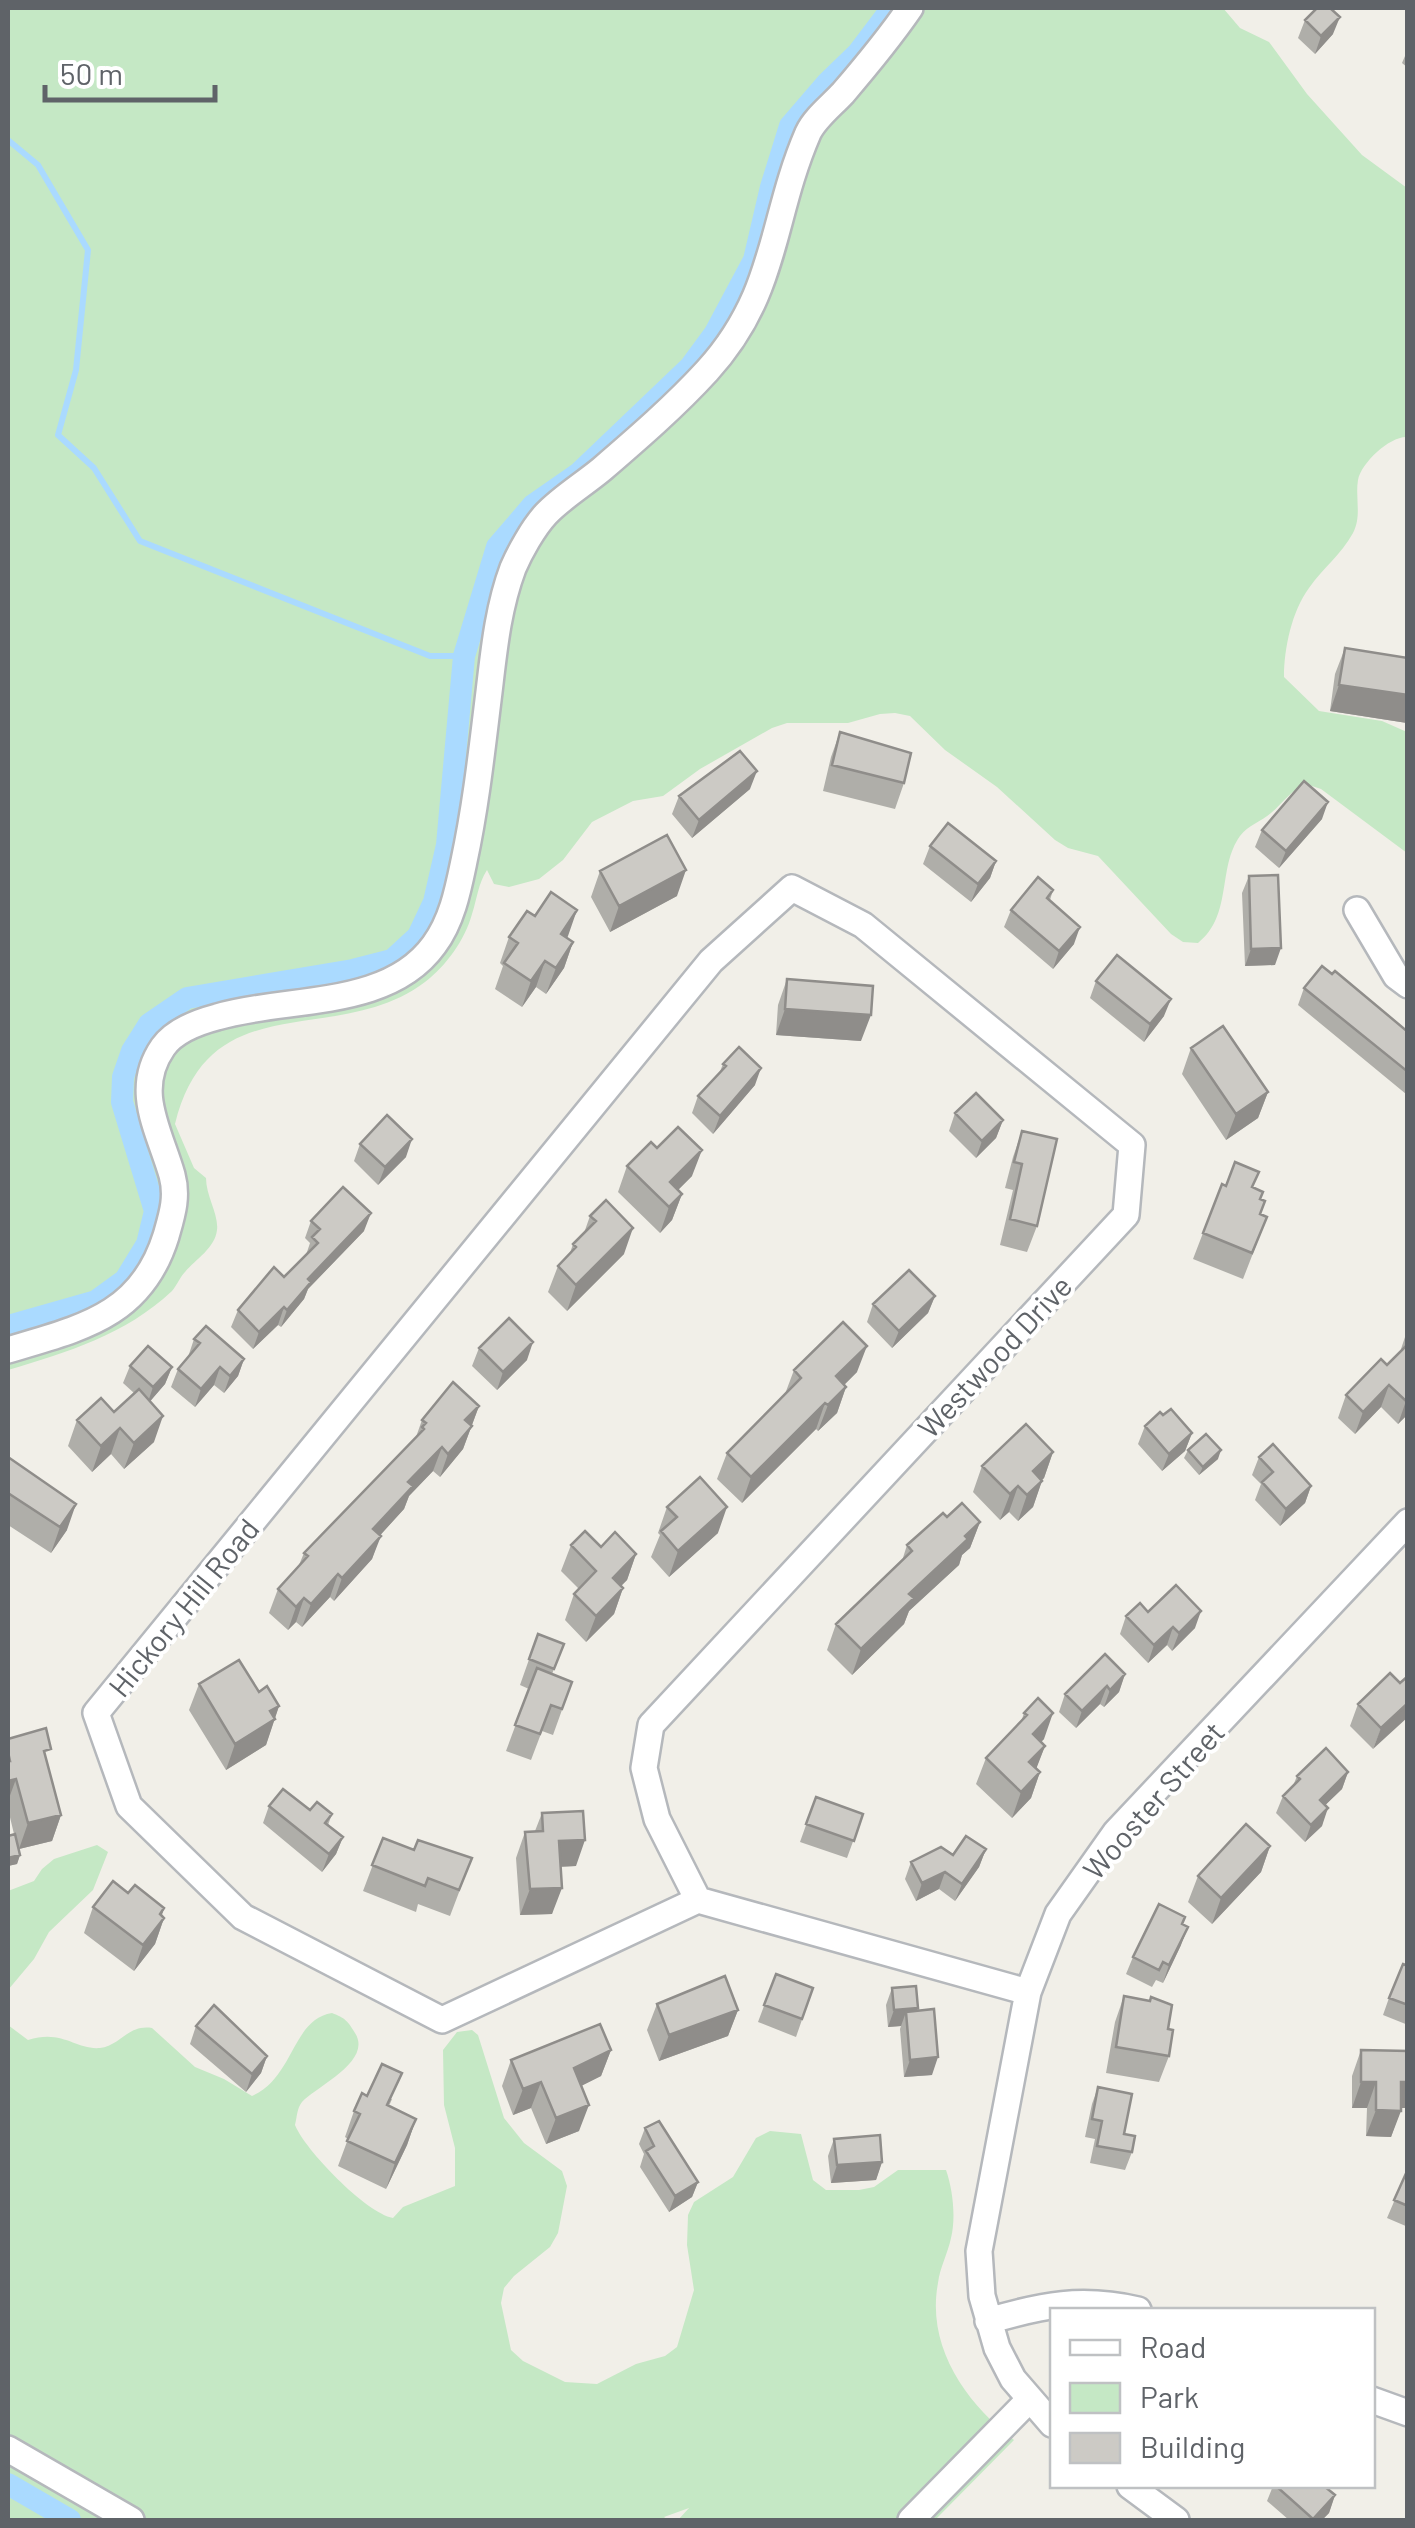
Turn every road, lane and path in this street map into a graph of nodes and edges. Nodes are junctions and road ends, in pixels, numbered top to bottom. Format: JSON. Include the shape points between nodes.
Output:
{"nodes":[{"id":1,"x":910,"y":8,"type":"edge"},
{"id":2,"x":792,"y":888,"type":"joint"},
{"id":3,"x":1357,"y":910,"type":"dead end"},
{"id":4,"x":1408,"y":985,"type":"edge"},
{"id":5,"x":8,"y":1350,"type":"edge"},
{"id":6,"x":1408,"y":1522,"type":"edge"},
{"id":7,"x":698,"y":1900,"type":"junction"},
{"id":8,"x":1028,"y":1992,"type":"junction"},
{"id":9,"x":1129,"y":2308,"type":"edge"},
{"id":10,"x":988,"y":2321,"type":"junction"},
{"id":11,"x":1029,"y":2400,"type":"junction"},
{"id":12,"x":1375,"y":2401,"type":"edge"},
{"id":13,"x":1408,"y":2413,"type":"edge"},
{"id":14,"x":1050,"y":2422,"type":"edge"},
{"id":15,"x":8,"y":2449,"type":"edge"},
{"id":16,"x":1133,"y":2488,"type":"edge"},
{"id":17,"x":131,"y":2520,"type":"edge"},
{"id":18,"x":911,"y":2520,"type":"edge"},
{"id":19,"x":1176,"y":2520,"type":"edge"}],
"edges":[{"from":1,"to":5,"type":"street","via":[[810,129],[770,264],[733,342],[636,440],[545,515],[514,565],[498,620],[470,831],[454,904],[434,945],[393,982],[242,1009],[168,1040],[149,1078],[148,1100],[176,1204],[162,1251],[141,1288],[121,1306],[88,1326]]},
{"from":2,"to":7,"type":"street","name":"Westwood Drive","via":[[863,925],[1132,1145],[1126,1215],[650,1725],[644,1768],[657,1818]]},
{"from":2,"to":7,"type":"street","name":"Hickory Hill Road","via":[[710,961],[96,1713],[129,1806],[243,1917],[442,2020]]},
{"from":3,"to":4,"type":"street"},
{"from":6,"to":8,"type":"street","name":"Wooster Street","via":[[1116,1832],[1058,1914]]},
{"from":7,"to":8,"type":"street"},
{"from":8,"to":10,"type":"street","name":"Wooster Street","via":[[980,2251]]},
{"from":9,"to":10,"type":"street","via":[[1058,2303]]},
{"from":10,"to":11,"type":"street","name":"Wooster Street","via":[[996,2348]]},
{"from":11,"to":14,"type":"street","name":"Wooster Street"},
{"from":11,"to":18,"type":"street"},
{"from":12,"to":13,"type":"street"},
{"from":15,"to":17,"type":"street"},
{"from":16,"to":19,"type":"street"}]}
